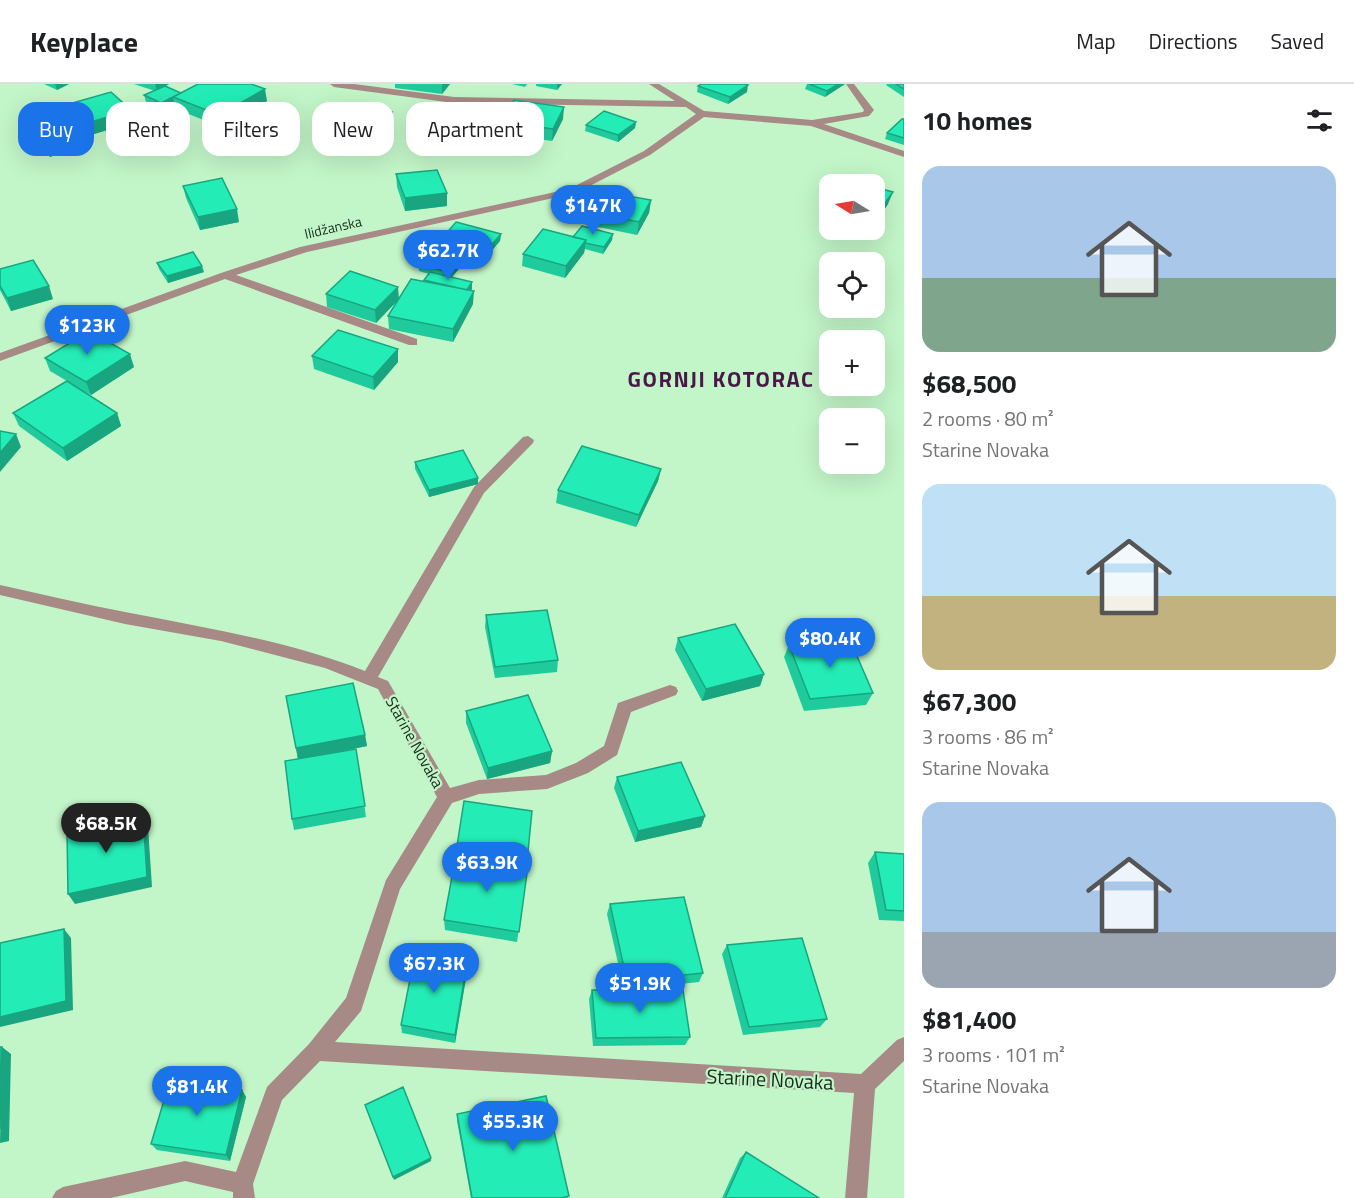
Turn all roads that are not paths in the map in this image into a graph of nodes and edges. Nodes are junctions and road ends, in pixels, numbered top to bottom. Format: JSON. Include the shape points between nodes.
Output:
{"nodes":[{"id":1,"x":334,"y":84,"type":"edge"},
{"id":2,"x":653,"y":84,"type":"edge"},
{"id":3,"x":850,"y":84,"type":"edge"},
{"id":4,"x":688,"y":104,"type":"junction"},
{"id":5,"x":702,"y":114,"type":"junction"},
{"id":6,"x":812,"y":123,"type":"junction"},
{"id":7,"x":904,"y":154,"type":"edge"},
{"id":8,"x":225,"y":275,"type":"junction"},
{"id":9,"x":413,"y":342,"type":"edge"},
{"id":10,"x":0,"y":357,"type":"edge"},
{"id":11,"x":528,"y":440,"type":"dead end"},
{"id":12,"x":0,"y":590,"type":"edge"},
{"id":13,"x":369,"y":679,"type":"junction"},
{"id":14,"x":670,"y":691,"type":"dead end"},
{"id":15,"x":446,"y":797,"type":"junction"},
{"id":16,"x":904,"y":1047,"type":"edge"},
{"id":17,"x":316,"y":1052,"type":"junction"},
{"id":18,"x":865,"y":1084,"type":"junction"},
{"id":19,"x":243,"y":1191,"type":"edge"},
{"id":20,"x":63,"y":1198,"type":"edge"},
{"id":21,"x":856,"y":1198,"type":"edge"}],
"edges":[{"from":1,"to":4,"type":"street","via":[[454,100]]},
{"from":2,"to":4,"type":"street"},
{"from":3,"to":6,"type":"street","via":[[868,106],[866,114]]},
{"from":4,"to":5,"type":"street"},
{"from":5,"to":6,"type":"street"},
{"from":5,"to":8,"type":"street","name":"Ilidžanska","via":[[647,153],[572,191],[304,249]]},
{"from":6,"to":7,"type":"street"},
{"from":8,"to":9,"type":"street"},
{"from":8,"to":10,"type":"street","name":"Ilidžanska"},
{"from":11,"to":13,"type":"street","via":[[479,490]]},
{"from":12,"to":13,"type":"street","name":"Starine Novaka","via":[[221,635],[328,663]]},
{"from":13,"to":15,"type":"street","name":"Starine Novaka","via":[[383,685]]},
{"from":14,"to":15,"type":"street","via":[[624,708],[611,750],[582,768],[547,782],[479,787]]},
{"from":15,"to":17,"type":"street","name":"Starine Novaka","via":[[392,886],[354,1004]]},
{"from":16,"to":18,"type":"street"},
{"from":17,"to":18,"type":"street","name":"Starine Novaka"},
{"from":17,"to":19,"type":"street","name":"Starine Novaka","via":[[274,1094]]},
{"from":18,"to":21,"type":"street"},
{"from":19,"to":20,"type":"street","via":[[184,1171]]}]}
